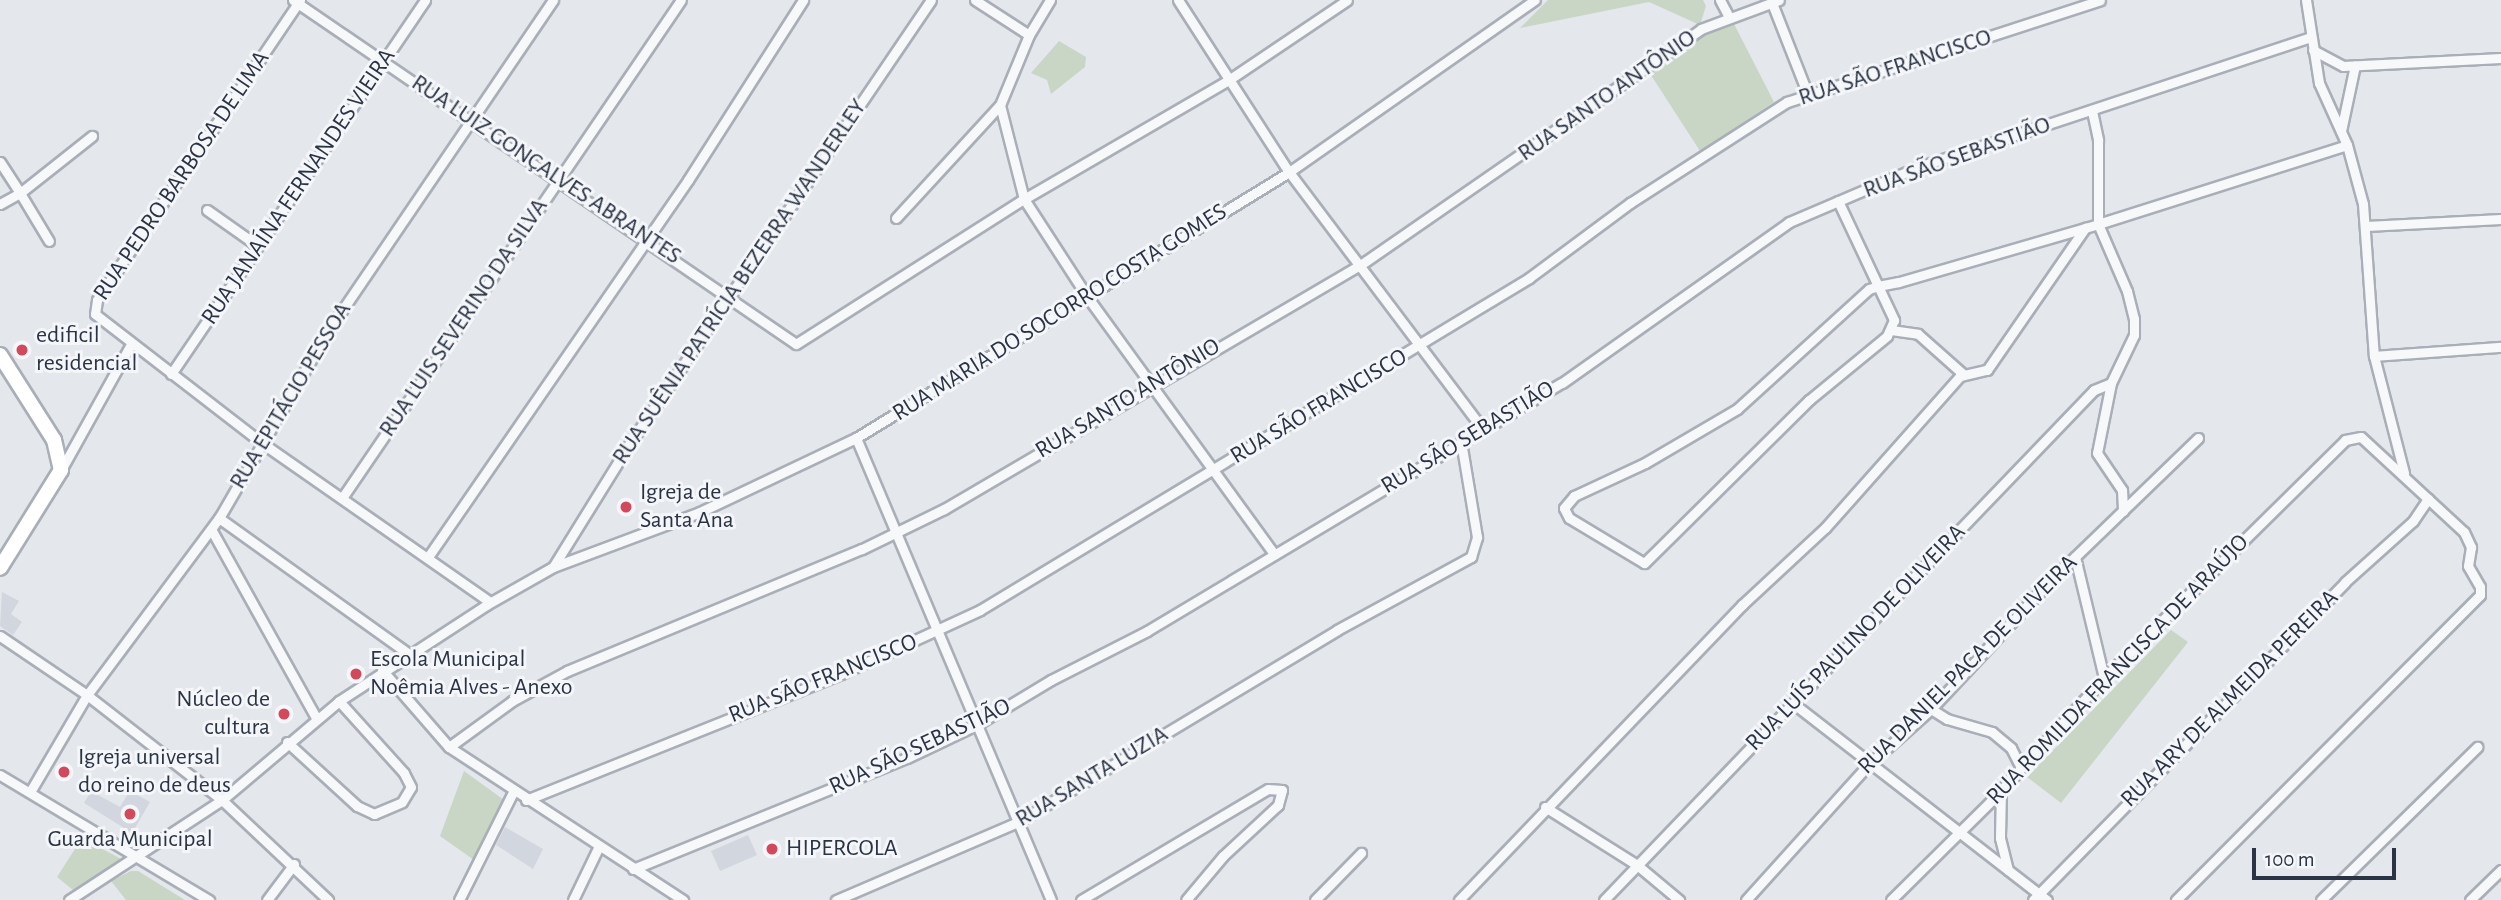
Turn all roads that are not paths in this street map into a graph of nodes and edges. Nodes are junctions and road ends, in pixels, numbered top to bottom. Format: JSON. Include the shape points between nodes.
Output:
{"nodes":[{"id":1,"x":425,"y":0,"type":"edge"},
{"id":2,"x":553,"y":0,"type":"edge"},
{"id":3,"x":681,"y":0,"type":"edge"},
{"id":4,"x":803,"y":0,"type":"edge"},
{"id":5,"x":931,"y":0,"type":"edge"},
{"id":6,"x":975,"y":0,"type":"edge"},
{"id":7,"x":1050,"y":0,"type":"edge"},
{"id":8,"x":1178,"y":0,"type":"edge"},
{"id":9,"x":1348,"y":0,"type":"edge"},
{"id":10,"x":1535,"y":0,"type":"edge"},
{"id":11,"x":1720,"y":0,"type":"edge"},
{"id":12,"x":2100,"y":0,"type":"edge"},
{"id":13,"x":2306,"y":0,"type":"edge"},
{"id":14,"x":297,"y":1,"type":"edge"},
{"id":15,"x":1775,"y":1,"type":"edge"},
{"id":16,"x":1729,"y":17,"type":"junction"},
{"id":17,"x":1029,"y":35,"type":"junction"},
{"id":18,"x":2311,"y":37,"type":"junction"},
{"id":19,"x":2313,"y":50,"type":"junction"},
{"id":20,"x":2501,"y":58,"type":"edge"},
{"id":21,"x":385,"y":60,"type":"junction"},
{"id":22,"x":2355,"y":65,"type":"junction"},
{"id":23,"x":1230,"y":79,"type":"junction"},
{"id":24,"x":1808,"y":95,"type":"junction"},
{"id":25,"x":1000,"y":105,"type":"junction"},
{"id":26,"x":2092,"y":111,"type":"junction"},
{"id":27,"x":473,"y":122,"type":"junction"},
{"id":28,"x":2341,"y":131,"type":"junction"},
{"id":29,"x":92,"y":136,"type":"dead end"},
{"id":30,"x":2347,"y":145,"type":"junction"},
{"id":31,"x":0,"y":162,"type":"edge"},
{"id":32,"x":1289,"y":172,"type":"junction"},
{"id":33,"x":559,"y":180,"type":"junction"},
{"id":34,"x":20,"y":193,"type":"junction"},
{"id":35,"x":1024,"y":200,"type":"junction"},
{"id":36,"x":1838,"y":201,"type":"junction"},
{"id":37,"x":0,"y":204,"type":"edge"},
{"id":38,"x":207,"y":210,"type":"dead end"},
{"id":39,"x":896,"y":218,"type":"dead end"},
{"id":40,"x":2501,"y":219,"type":"edge"},
{"id":41,"x":2098,"y":225,"type":"junction"},
{"id":42,"x":2367,"y":226,"type":"junction"},
{"id":43,"x":2085,"y":228,"type":"junction"},
{"id":44,"x":647,"y":239,"type":"junction"},
{"id":45,"x":49,"y":241,"type":"dead end"},
{"id":46,"x":258,"y":246,"type":"junction"},
{"id":47,"x":1359,"y":266,"type":"junction"},
{"id":48,"x":1878,"y":286,"type":"junction"},
{"id":49,"x":1086,"y":295,"type":"junction"},
{"id":50,"x":731,"y":296,"type":"junction"},
{"id":51,"x":1891,"y":330,"type":"junction"},
{"id":52,"x":131,"y":344,"type":"junction"},
{"id":53,"x":1417,"y":347,"type":"junction"},
{"id":54,"x":2501,"y":347,"type":"edge"},
{"id":55,"x":0,"y":355,"type":"edge"},
{"id":56,"x":2374,"y":356,"type":"junction"},
{"id":57,"x":171,"y":374,"type":"junction"},
{"id":58,"x":1964,"y":374,"type":"junction"},
{"id":59,"x":2111,"y":383,"type":"junction"},
{"id":60,"x":1151,"y":385,"type":"junction"},
{"id":61,"x":1483,"y":429,"type":"junction"},
{"id":62,"x":856,"y":438,"type":"junction"},
{"id":63,"x":2198,"y":438,"type":"dead end"},
{"id":64,"x":1461,"y":441,"type":"junction"},
{"id":65,"x":262,"y":443,"type":"junction"},
{"id":66,"x":61,"y":470,"type":"junction"},
{"id":67,"x":1214,"y":471,"type":"junction"},
{"id":68,"x":2404,"y":475,"type":"junction"},
{"id":69,"x":342,"y":498,"type":"junction"},
{"id":70,"x":2428,"y":499,"type":"junction"},
{"id":71,"x":2123,"y":511,"type":"junction"},
{"id":72,"x":219,"y":518,"type":"junction"},
{"id":73,"x":211,"y":529,"type":"junction"},
{"id":74,"x":898,"y":533,"type":"junction"},
{"id":75,"x":1274,"y":554,"type":"junction"},
{"id":76,"x":428,"y":557,"type":"junction"},
{"id":77,"x":2075,"y":557,"type":"junction"},
{"id":78,"x":553,"y":566,"type":"junction"},
{"id":79,"x":0,"y":568,"type":"edge"},
{"id":80,"x":491,"y":602,"type":"junction"},
{"id":81,"x":940,"y":631,"type":"junction"},
{"id":82,"x":0,"y":636,"type":"edge"},
{"id":83,"x":409,"y":654,"type":"junction"},
{"id":84,"x":382,"y":670,"type":"junction"},
{"id":85,"x":2104,"y":678,"type":"junction"},
{"id":86,"x":87,"y":695,"type":"junction"},
{"id":87,"x":338,"y":701,"type":"junction"},
{"id":88,"x":1794,"y":704,"type":"junction"},
{"id":89,"x":1931,"y":709,"type":"junction"},
{"id":90,"x":316,"y":718,"type":"junction"},
{"id":91,"x":978,"y":724,"type":"junction"},
{"id":92,"x":287,"y":742,"type":"junction"},
{"id":93,"x":449,"y":747,"type":"junction"},
{"id":94,"x":2477,"y":747,"type":"dead end"},
{"id":95,"x":1868,"y":765,"type":"junction"},
{"id":96,"x":2020,"y":766,"type":"junction"},
{"id":97,"x":0,"y":775,"type":"edge"},
{"id":98,"x":2001,"y":788,"type":"junction"},
{"id":99,"x":30,"y":792,"type":"junction"},
{"id":100,"x":513,"y":792,"type":"junction"},
{"id":101,"x":222,"y":800,"type":"junction"},
{"id":102,"x":526,"y":800,"type":"junction"},
{"id":103,"x":1545,"y":807,"type":"junction"},
{"id":104,"x":1018,"y":822,"type":"junction"},
{"id":105,"x":1958,"y":832,"type":"junction"},
{"id":106,"x":599,"y":846,"type":"junction"},
{"id":107,"x":1361,"y":853,"type":"dead end"},
{"id":108,"x":135,"y":854,"type":"junction"},
{"id":109,"x":294,"y":864,"type":"junction"},
{"id":110,"x":1637,"y":865,"type":"junction"},
{"id":111,"x":633,"y":869,"type":"junction"},
{"id":112,"x":2008,"y":870,"type":"junction"},
{"id":113,"x":2501,"y":870,"type":"edge"},
{"id":114,"x":2035,"y":897,"type":"edge"},
{"id":115,"x":69,"y":900,"type":"edge"},
{"id":116,"x":209,"y":900,"type":"edge"},
{"id":117,"x":267,"y":900,"type":"edge"},
{"id":118,"x":328,"y":900,"type":"edge"},
{"id":119,"x":459,"y":900,"type":"edge"},
{"id":120,"x":573,"y":900,"type":"edge"},
{"id":121,"x":683,"y":900,"type":"edge"},
{"id":122,"x":836,"y":900,"type":"edge"},
{"id":123,"x":1051,"y":900,"type":"edge"},
{"id":124,"x":1081,"y":900,"type":"edge"},
{"id":125,"x":1186,"y":900,"type":"edge"},
{"id":126,"x":1315,"y":900,"type":"edge"},
{"id":127,"x":1459,"y":900,"type":"edge"},
{"id":128,"x":1604,"y":900,"type":"edge"},
{"id":129,"x":1679,"y":900,"type":"edge"},
{"id":130,"x":1746,"y":900,"type":"edge"},
{"id":131,"x":1891,"y":900,"type":"edge"},
{"id":132,"x":2047,"y":900,"type":"edge"},
{"id":133,"x":2176,"y":900,"type":"edge"},
{"id":134,"x":2321,"y":900,"type":"edge"},
{"id":135,"x":2470,"y":900,"type":"edge"}],
"edges":[{"from":1,"to":21,"type":"street","name":"RUA JANAÍNA FERNANDES VIEIRA"},
{"from":2,"to":27,"type":"street","name":"RUA EPITÁCIO PESSOA"},
{"from":3,"to":33,"type":"street","name":"RUA LUIS SEVERINO DA SILVA"},
{"from":4,"to":44,"type":"street"},
{"from":5,"to":50,"type":"street","name":"RUA SUÊNIA PATRÍCIA BEZERRA WANDERLEY"},
{"from":6,"to":17,"type":"street"},
{"from":7,"to":17,"type":"street"},
{"from":8,"to":23,"type":"street"},
{"from":9,"to":23,"type":"street"},
{"from":10,"to":32,"type":"street","name":"RUA MARIA DO SOCORRO COSTA GOMES"},
{"from":11,"to":16,"type":"street"},
{"from":12,"to":24,"type":"street","name":"RUA SÃO FRANCISCO"},
{"from":13,"to":18,"type":"street"},
{"from":14,"to":21,"type":"street","name":"RUA LUIZ GONÇALVES ABRANTES"},
{"from":14,"to":52,"type":"street","name":"RUA PEDRO BARBOSA DE LIMA","via":[[95,305],[98,318]]},
{"from":15,"to":16,"type":"street","name":"RUA SANTO ANTÔNIO"},
{"from":15,"to":24,"type":"street"},
{"from":16,"to":47,"type":"street","name":"RUA SANTO ANTÔNIO","via":[[1701,29],[1622,81]]},
{"from":17,"to":25,"type":"street"},
{"from":18,"to":19,"type":"street"},
{"from":18,"to":26,"type":"street","name":"RUA SÃO SEBASTIÃO"},
{"from":19,"to":22,"type":"street","via":[[2334,65]]},
{"from":19,"to":28,"type":"street","via":[[2319,83]]},
{"from":20,"to":22,"type":"street"},
{"from":21,"to":27,"type":"street","name":"RUA LUIZ GONÇALVES ABRANTES"},
{"from":21,"to":46,"type":"street","name":"RUA JANAÍNA FERNANDES VIEIRA"},
{"from":22,"to":28,"type":"street"},
{"from":23,"to":32,"type":"street"},
{"from":23,"to":35,"type":"street"},
{"from":24,"to":53,"type":"street","name":"RUA SÃO FRANCISCO","via":[[1725,139],[1529,278]]},
{"from":25,"to":35,"type":"street"},
{"from":25,"to":39,"type":"street"},
{"from":26,"to":36,"type":"street","name":"RUA SÃO SEBASTIÃO","via":[[1919,167]]},
{"from":26,"to":41,"type":"street","via":[[2098,140]]},
{"from":27,"to":33,"type":"street","name":"RUA LUIZ GONÇALVES ABRANTES"},
{"from":27,"to":65,"type":"street","name":"RUA EPITÁCIO PESSOA","via":[[336,318]]},
{"from":28,"to":30,"type":"street"},
{"from":29,"to":34,"type":"street"},
{"from":30,"to":41,"type":"street"},
{"from":30,"to":42,"type":"street"},
{"from":31,"to":34,"type":"street"},
{"from":32,"to":47,"type":"street"},
{"from":32,"to":49,"type":"street","name":"RUA MARIA DO SOCORRO COSTA GOMES"},
{"from":33,"to":44,"type":"street","name":"RUA LUIZ GONÇALVES ABRANTES"},
{"from":33,"to":69,"type":"street","name":"RUA LUIS SEVERINO DA SILVA"},
{"from":34,"to":37,"type":"street"},
{"from":34,"to":45,"type":"street"},
{"from":35,"to":49,"type":"street"},
{"from":35,"to":50,"type":"street","name":"RUA LUIZ GONÇALVES ABRANTES","via":[[796,344]]},
{"from":36,"to":48,"type":"street"},
{"from":36,"to":61,"type":"street","name":"RUA SÃO SEBASTIÃO","via":[[1779,229],[1637,334]]},
{"from":38,"to":46,"type":"street"},
{"from":40,"to":42,"type":"street"},
{"from":41,"to":43,"type":"street"},
{"from":41,"to":59,"type":"street","via":[[2134,319],[2134,334]]},
{"from":42,"to":56,"type":"street"},
{"from":43,"to":48,"type":"street"},
{"from":43,"to":58,"type":"street","via":[[1991,364],[1980,374]]},
{"from":44,"to":50,"type":"street","name":"RUA LUIZ GONÇALVES ABRANTES"},
{"from":44,"to":76,"type":"street"},
{"from":46,"to":57,"type":"street","name":"RUA JANAÍNA FERNANDES VIEIRA"},
{"from":47,"to":53,"type":"street"},
{"from":47,"to":60,"type":"street","name":"RUA SANTO ANTÔNIO"},
{"from":48,"to":51,"type":"street","via":[[1894,320]]},
{"from":48,"to":51,"type":"street","via":[[1856,299],[1737,409],[1645,463],[1574,496],[1564,514],[1644,564],[1799,409]]},
{"from":49,"to":60,"type":"street"},
{"from":49,"to":62,"type":"street","name":"RUA MARIA DO SOCORRO COSTA GOMES"},
{"from":50,"to":78,"type":"street","name":"RUA SUÊNIA PATRÍCIA BEZERRA WANDERLEY"},
{"from":51,"to":58,"type":"street","via":[[1918,334]]},
{"from":52,"to":57,"type":"street","name":"RUA PEDRO BARBOSA DE LIMA"},
{"from":52,"to":66,"type":"street"},
{"from":53,"to":61,"type":"street"},
{"from":53,"to":67,"type":"street","name":"RUA SÃO FRANCISCO"},
{"from":54,"to":56,"type":"street"},
{"from":55,"to":66,"type":"main road","via":[[54,440]]},
{"from":56,"to":68,"type":"street"},
{"from":57,"to":65,"type":"street","name":"RUA PEDRO BARBOSA DE LIMA"},
{"from":58,"to":103,"type":"street","via":[[1825,527]]},
{"from":59,"to":71,"type":"street","via":[[2096,453],[2122,489]]},
{"from":59,"to":88,"type":"street","name":"RUA LUÍS PAULINO DE OLIVEIRA","via":[[2094,390]]},
{"from":60,"to":67,"type":"street"},
{"from":60,"to":74,"type":"street","name":"RUA SANTO ANTÔNIO"},
{"from":61,"to":64,"type":"street","name":"RUA SÃO SEBASTIÃO"},
{"from":62,"to":74,"type":"street"},
{"from":62,"to":78,"type":"street","name":"RUA MARIA DO SOCORRO COSTA GOMES","via":[[700,512]]},
{"from":63,"to":71,"type":"street","name":"RUA DANIEL PACA DE OLIVEIRA"},
{"from":64,"to":75,"type":"street","name":"RUA SÃO SEBASTIÃO"},
{"from":64,"to":104,"type":"street","name":"RUA SANTA LUZIA","via":[[1477,537],[1471,557],[1337,630]]},
{"from":65,"to":69,"type":"street","name":"RUA PEDRO BARBOSA DE LIMA"},
{"from":65,"to":72,"type":"street","name":"RUA EPITÁCIO PESSOA"},
{"from":66,"to":79,"type":"main road"},
{"from":67,"to":75,"type":"street"},
{"from":67,"to":81,"type":"street","name":"RUA SÃO FRANCISCO"},
{"from":68,"to":70,"type":"street"},
{"from":68,"to":85,"type":"street","name":"RUA ROMILDA FRANCISCA DE ARAÚJO","via":[[2364,438],[2345,440]]},
{"from":69,"to":76,"type":"street","name":"RUA PEDRO BARBOSA DE LIMA"},
{"from":70,"to":114,"type":"street","name":"RUA ARY DE ALMEIDA PEREIRA","via":[[2413,521],[2345,582]]},
{"from":70,"to":133,"type":"street","via":[[2468,538],[2468,566],[2481,591],[2476,600]]},
{"from":71,"to":77,"type":"street","name":"RUA DANIEL PACA DE OLIVEIRA"},
{"from":72,"to":73,"type":"street","name":"RUA EPITÁCIO PESSOA"},
{"from":72,"to":83,"type":"street"},
{"from":73,"to":86,"type":"street","name":"RUA EPITÁCIO PESSOA"},
{"from":73,"to":90,"type":"street"},
{"from":74,"to":81,"type":"street"},
{"from":74,"to":93,"type":"street","name":"RUA SANTO ANTÔNIO","via":[[567,671],[513,701]]},
{"from":75,"to":91,"type":"street","name":"RUA SÃO SEBASTIÃO"},
{"from":76,"to":80,"type":"street","name":"RUA PEDRO BARBOSA DE LIMA"},
{"from":77,"to":85,"type":"street"},
{"from":77,"to":89,"type":"street","name":"RUA DANIEL PACA DE OLIVEIRA"},
{"from":78,"to":80,"type":"street","name":"RUA MARIA DO SOCORRO COSTA GOMES"},
{"from":80,"to":83,"type":"street","name":"RUA MARIA DO SOCORRO COSTA GOMES"},
{"from":81,"to":91,"type":"street"},
{"from":81,"to":102,"type":"street","name":"RUA SÃO FRANCISCO"},
{"from":82,"to":86,"type":"street"},
{"from":83,"to":84,"type":"street","name":"RUA MARIA DO SOCORRO COSTA GOMES"},
{"from":84,"to":87,"type":"street","name":"RUA MARIA DO SOCORRO COSTA GOMES"},
{"from":84,"to":93,"type":"street"},
{"from":85,"to":96,"type":"street","name":"RUA ROMILDA FRANCISCA DE ARAÚJO"},
{"from":86,"to":99,"type":"street","name":"RUA EPITÁCIO PESSOA"},
{"from":86,"to":101,"type":"street"},
{"from":87,"to":90,"type":"street","name":"RUA MARIA DO SOCORRO COSTA GOMES"},
{"from":87,"to":92,"type":"street","via":[[404,773],[411,787],[401,802],[374,814],[357,806]]},
{"from":88,"to":95,"type":"street"},
{"from":88,"to":110,"type":"street","name":"RUA LUÍS PAULINO DE OLIVEIRA"},
{"from":89,"to":95,"type":"street","name":"RUA DANIEL PACA DE OLIVEIRA"},
{"from":89,"to":96,"type":"street","via":[[1947,719],[1992,732],[2011,748]]},
{"from":90,"to":92,"type":"street","name":"RUA MARIA DO SOCORRO COSTA GOMES"},
{"from":91,"to":104,"type":"street"},
{"from":91,"to":111,"type":"street","name":"RUA SÃO SEBASTIÃO"},
{"from":92,"to":101,"type":"street","name":"RUA MARIA DO SOCORRO COSTA GOMES"},
{"from":93,"to":100,"type":"street"},
{"from":94,"to":134,"type":"street"},
{"from":95,"to":105,"type":"street"},
{"from":95,"to":130,"type":"street","name":"RUA DANIEL PACA DE OLIVEIRA"},
{"from":96,"to":98,"type":"street","name":"RUA ROMILDA FRANCISCA DE ARAÚJO"},
{"from":97,"to":99,"type":"street"},
{"from":98,"to":105,"type":"street","name":"RUA ROMILDA FRANCISCA DE ARAÚJO"},
{"from":98,"to":112,"type":"street","via":[[2000,838]]},
{"from":99,"to":108,"type":"street"},
{"from":100,"to":102,"type":"street"},
{"from":100,"to":119,"type":"street"},
{"from":101,"to":108,"type":"street","name":"RUA MARIA DO SOCORRO COSTA GOMES"},
{"from":101,"to":109,"type":"street"},
{"from":102,"to":106,"type":"street"},
{"from":103,"to":110,"type":"street"},
{"from":103,"to":127,"type":"street"},
{"from":104,"to":122,"type":"street","name":"RUA SANTA LUZIA"},
{"from":104,"to":123,"type":"street"},
{"from":105,"to":112,"type":"street"},
{"from":105,"to":131,"type":"street","name":"RUA ROMILDA FRANCISCA DE ARAÚJO"},
{"from":106,"to":111,"type":"street"},
{"from":106,"to":120,"type":"street"},
{"from":107,"to":126,"type":"street"},
{"from":108,"to":115,"type":"street","name":"RUA MARIA DO SOCORRO COSTA GOMES"},
{"from":108,"to":116,"type":"street"},
{"from":109,"to":117,"type":"street"},
{"from":109,"to":118,"type":"street"},
{"from":110,"to":128,"type":"street","name":"RUA LUÍS PAULINO DE OLIVEIRA"},
{"from":110,"to":129,"type":"street"},
{"from":111,"to":121,"type":"street"},
{"from":112,"to":114,"type":"street"},
{"from":113,"to":135,"type":"street"},
{"from":114,"to":132,"type":"street"},
{"from":124,"to":125,"type":"street","via":[[1268,789],[1280,788],[1283,797]]}]}
